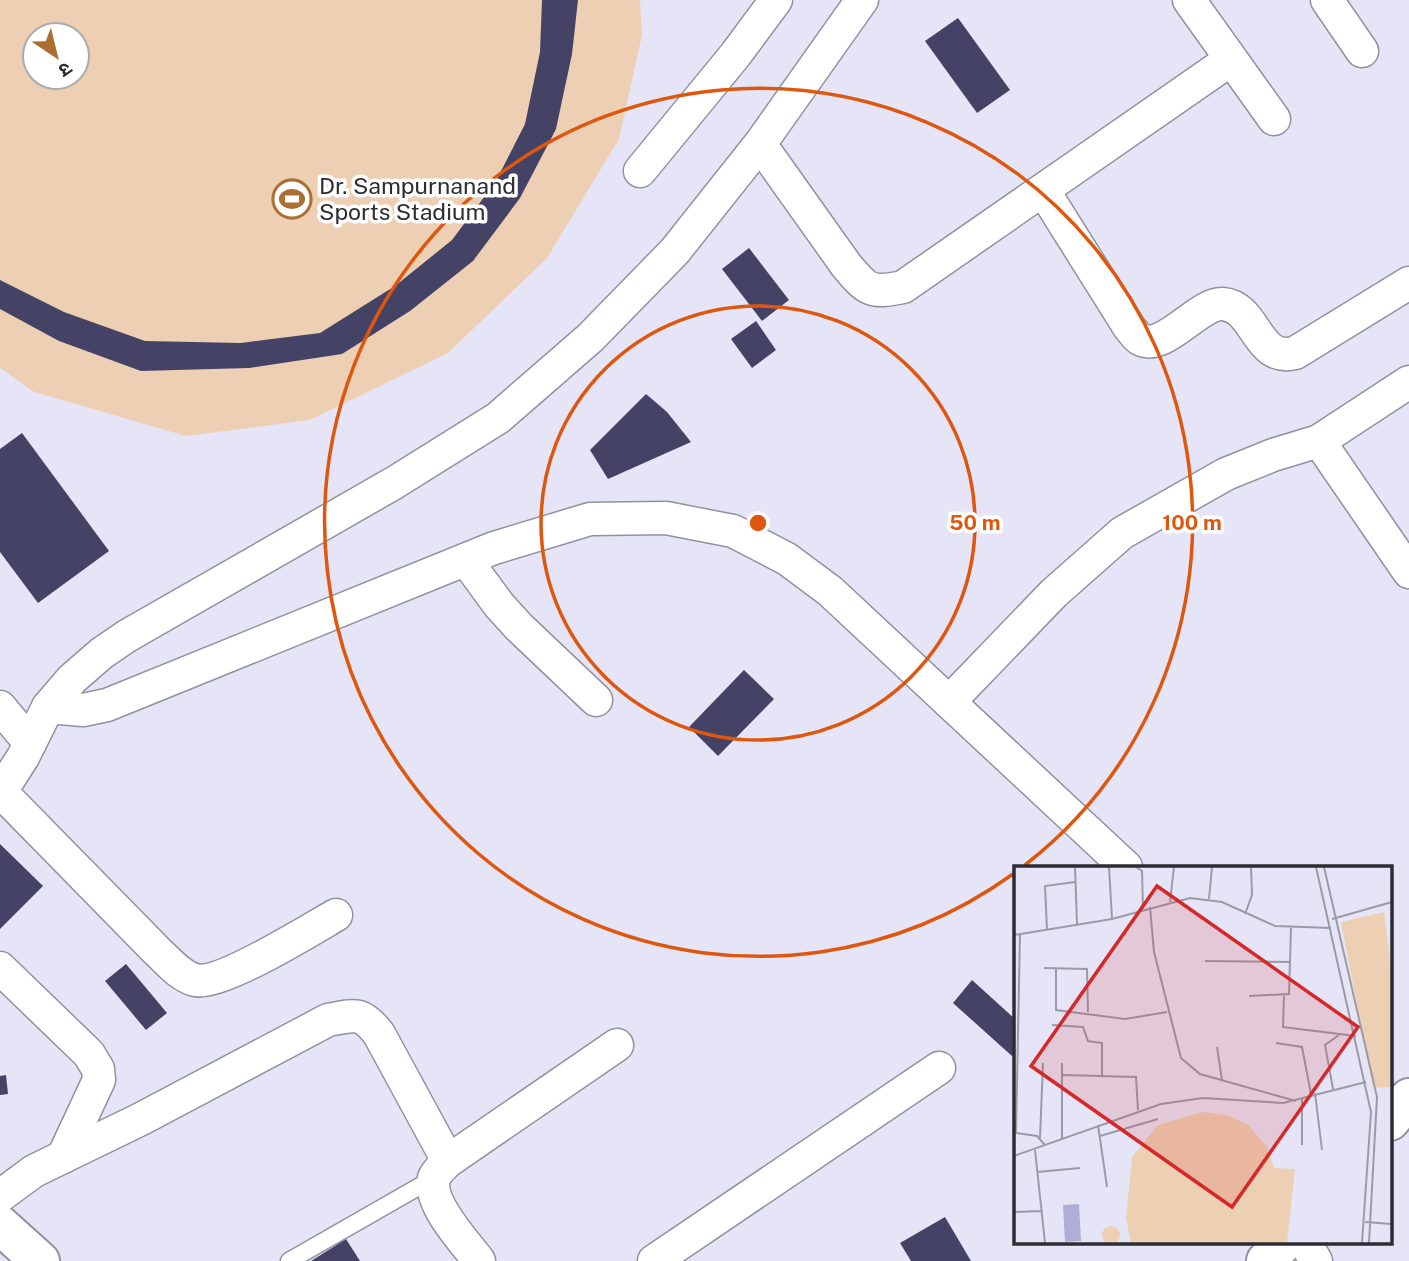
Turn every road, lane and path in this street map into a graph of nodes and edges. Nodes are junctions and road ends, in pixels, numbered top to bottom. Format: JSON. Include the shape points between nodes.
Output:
{"nodes":[{"id":1,"x":776,"y":0,"type":"edge"},
{"id":2,"x":862,"y":0,"type":"edge"},
{"id":3,"x":1189,"y":0,"type":"edge"},
{"id":4,"x":1327,"y":0,"type":"edge"},
{"id":5,"x":1362,"y":51,"type":"dead end"},
{"id":6,"x":1230,"y":60,"type":"junction"},
{"id":7,"x":1274,"y":119,"type":"dead end"},
{"id":8,"x":760,"y":144,"type":"junction"},
{"id":9,"x":640,"y":171,"type":"dead end"},
{"id":10,"x":1042,"y":190,"type":"junction"},
{"id":11,"x":1409,"y":282,"type":"edge"},
{"id":12,"x":1409,"y":382,"type":"edge"},
{"id":13,"x":1320,"y":441,"type":"junction"},
{"id":14,"x":466,"y":560,"type":"junction"},
{"id":15,"x":1409,"y":572,"type":"edge"},
{"id":16,"x":596,"y":700,"type":"dead end"},
{"id":17,"x":949,"y":702,"type":"junction"},
{"id":18,"x":0,"y":707,"type":"edge"},
{"id":19,"x":48,"y":707,"type":"junction"},
{"id":20,"x":30,"y":743,"type":"junction"},
{"id":21,"x":0,"y":792,"type":"edge"},
{"id":22,"x":1125,"y":866,"type":"edge"},
{"id":23,"x":336,"y":915,"type":"dead end"},
{"id":24,"x":0,"y":968,"type":"edge"},
{"id":25,"x":617,"y":1045,"type":"dead end"},
{"id":26,"x":939,"y":1068,"type":"dead end"},
{"id":27,"x":63,"y":1157,"type":"junction"},
{"id":28,"x":441,"y":1170,"type":"junction"},
{"id":29,"x":0,"y":1196,"type":"edge"},
{"id":30,"x":0,"y":1226,"type":"edge"},
{"id":31,"x":1282,"y":1244,"type":"edge"},
{"id":32,"x":1306,"y":1244,"type":"edge"},
{"id":33,"x":40,"y":1261,"type":"edge"},
{"id":34,"x":289,"y":1261,"type":"edge"},
{"id":35,"x":479,"y":1261,"type":"edge"},
{"id":36,"x":654,"y":1261,"type":"edge"},
{"id":37,"x":1266,"y":1261,"type":"edge"},
{"id":38,"x":1315,"y":1261,"type":"edge"}],
"edges":[{"from":1,"to":9,"type":"street"},
{"from":2,"to":8,"type":"street"},
{"from":3,"to":6,"type":"street"},
{"from":4,"to":5,"type":"street"},
{"from":6,"to":7,"type":"street"},
{"from":6,"to":10,"type":"street"},
{"from":8,"to":10,"type":"street","via":[[846,265],[862,284],[881,292],[903,287]]},
{"from":8,"to":19,"type":"street","via":[[665,261],[590,338],[498,418],[127,636],[102,653]]},
{"from":10,"to":11,"type":"street","via":[[1140,339],[1161,338],[1211,306],[1222,304],[1243,315],[1274,353],[1284,356]]},
{"from":12,"to":13,"type":"street"},
{"from":13,"to":15,"type":"street"},
{"from":13,"to":17,"type":"street","via":[[1226,474],[1122,533],[1054,593]]},
{"from":14,"to":16,"type":"street","via":[[513,620]]},
{"from":14,"to":17,"type":"street","via":[[590,519],[666,518],[733,531],[787,559],[830,591]]},
{"from":14,"to":19,"type":"street","via":[[107,705],[83,710]]},
{"from":17,"to":22,"type":"street"},
{"from":18,"to":20,"type":"street"},
{"from":19,"to":20,"type":"street"},
{"from":20,"to":21,"type":"street"},
{"from":21,"to":23,"type":"street","via":[[157,951],[197,981],[223,976]]},
{"from":24,"to":27,"type":"street","via":[[98,1069],[99,1080]]},
{"from":25,"to":28,"type":"street"},
{"from":26,"to":36,"type":"street"},
{"from":27,"to":28,"type":"street","via":[[328,1020],[353,1016],[368,1019],[380,1034]]},
{"from":27,"to":29,"type":"street"},
{"from":28,"to":34,"type":"lane"},
{"from":28,"to":35,"type":"street","via":[[434,1191],[437,1203]]},
{"from":30,"to":33,"type":"main road"},
{"from":31,"to":37,"type":"main road"},
{"from":32,"to":38,"type":"street"}]}
